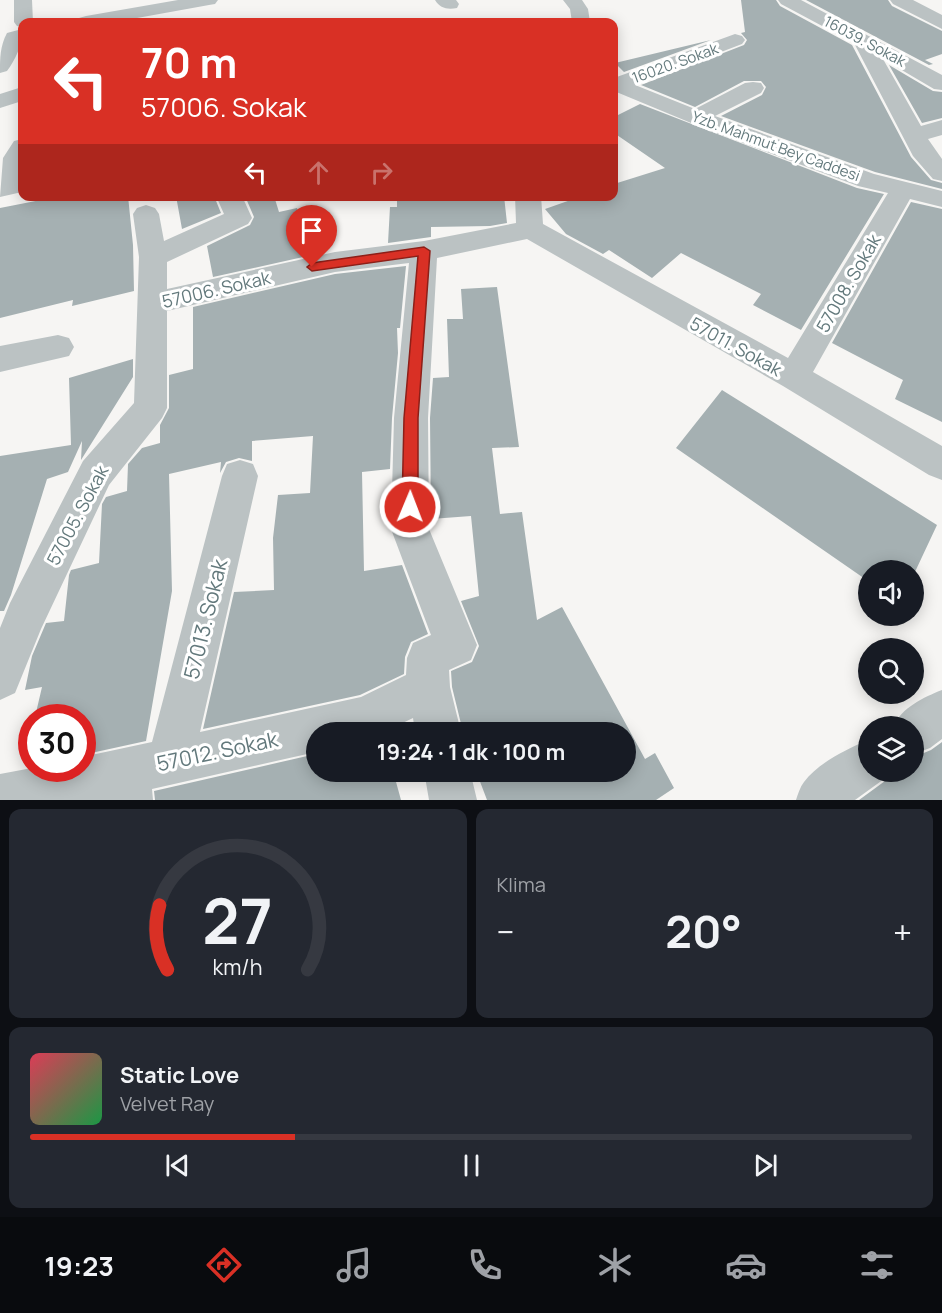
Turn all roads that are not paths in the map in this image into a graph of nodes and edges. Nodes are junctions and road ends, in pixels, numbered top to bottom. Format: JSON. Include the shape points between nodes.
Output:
{"nodes":[{"id":1,"x":23,"y":0,"type":"edge"},
{"id":2,"x":209,"y":0,"type":"edge"},
{"id":3,"x":572,"y":0,"type":"edge"},
{"id":4,"x":787,"y":0,"type":"edge"},
{"id":5,"x":937,"y":0,"type":"edge"},
{"id":6,"x":904,"y":3,"type":"edge"},
{"id":7,"x":153,"y":11,"type":"edge"},
{"id":8,"x":19,"y":18,"type":"edge"},
{"id":9,"x":110,"y":18,"type":"edge"},
{"id":10,"x":580,"y":18,"type":"edge"},
{"id":11,"x":942,"y":23,"type":"edge"},
{"id":12,"x":15,"y":34,"type":"edge"},
{"id":13,"x":862,"y":39,"type":"junction"},
{"id":14,"x":735,"y":40,"type":"dead end"},
{"id":15,"x":0,"y":67,"type":"edge"},
{"id":16,"x":618,"y":83,"type":"edge"},
{"id":17,"x":942,"y":84,"type":"edge"},
{"id":18,"x":618,"y":86,"type":"edge"},
{"id":19,"x":753,"y":88,"type":"dead end"},
{"id":20,"x":18,"y":95,"type":"edge"},
{"id":21,"x":0,"y":101,"type":"edge"},
{"id":22,"x":696,"y":117,"type":"junction"},
{"id":23,"x":942,"y":127,"type":"edge"},
{"id":24,"x":914,"y":136,"type":"junction"},
{"id":25,"x":18,"y":153,"type":"edge"},
{"id":26,"x":942,"y":173,"type":"edge"},
{"id":27,"x":6,"y":188,"type":"edge"},
{"id":28,"x":903,"y":189,"type":"junction"},
{"id":29,"x":942,"y":199,"type":"edge"},
{"id":30,"x":230,"y":201,"type":"edge"},
{"id":31,"x":528,"y":201,"type":"edge"},
{"id":32,"x":146,"y":214,"type":"dead end"},
{"id":33,"x":530,"y":229,"type":"junction"},
{"id":34,"x":424,"y":251,"type":"junction"},
{"id":35,"x":153,"y":257,"type":"junction"},
{"id":36,"x":152,"y":303,"type":"junction"},
{"id":37,"x":58,"y":347,"type":"dead end"},
{"id":38,"x":0,"y":359,"type":"edge"},
{"id":39,"x":794,"y":377,"type":"junction"},
{"id":40,"x":942,"y":464,"type":"edge"},
{"id":41,"x":240,"y":476,"type":"dead end"},
{"id":42,"x":0,"y":678,"type":"edge"},
{"id":43,"x":428,"y":687,"type":"junction"},
{"id":44,"x":942,"y":712,"type":"edge"},
{"id":45,"x":436,"y":722,"type":"edge"},
{"id":46,"x":924,"y":725,"type":"edge"},
{"id":47,"x":858,"y":770,"type":"edge"},
{"id":48,"x":142,"y":777,"type":"edge"},
{"id":49,"x":449,"y":782,"type":"edge"},
{"id":50,"x":0,"y":798,"type":"edge"},
{"id":51,"x":453,"y":800,"type":"edge"},
{"id":52,"x":820,"y":800,"type":"edge"}],
"edges":[{"from":1,"to":8,"type":"street"},
{"from":2,"to":7,"type":"street"},
{"from":3,"to":10,"type":"street"},
{"from":4,"to":13,"type":"street","name":"16039. Sokak"},
{"from":5,"to":6,"type":"street"},
{"from":6,"to":11,"type":"street"},
{"from":7,"to":9,"type":"street"},
{"from":12,"to":15,"type":"street"},
{"from":13,"to":17,"type":"street","name":"16039. Sokak"},
{"from":13,"to":24,"type":"street"},
{"from":14,"to":16,"type":"street","name":"16020. Sokak"},
{"from":18,"to":22,"type":"street","name":"Yzb. Mahmut Bey Caddesi"},
{"from":19,"to":22,"type":"street"},
{"from":20,"to":21,"type":"street"},
{"from":22,"to":28,"type":"street","name":"Yzb. Mahmut Bey Caddesi","via":[[867,180]]},
{"from":23,"to":24,"type":"street"},
{"from":24,"to":26,"type":"street","via":[[924,156]]},
{"from":25,"to":27,"type":"street"},
{"from":28,"to":29,"type":"street","name":"Yzb. Mahmut Bey Caddesi"},
{"from":28,"to":39,"type":"street","name":"57008. Sokak"},
{"from":30,"to":35,"type":"street","via":[[239,218]]},
{"from":31,"to":33,"type":"street"},
{"from":32,"to":35,"type":"street","name":"57005. Sokak"},
{"from":33,"to":34,"type":"street","name":"57006. Sokak"},
{"from":33,"to":39,"type":"street","name":"57011. Sokak"},
{"from":34,"to":36,"type":"street","name":"57006. Sokak","via":[[335,262]]},
{"from":34,"to":43,"type":"street","via":[[411,418],[410,529],[456,645],[428,658]]},
{"from":35,"to":36,"type":"street","name":"57005. Sokak"},
{"from":36,"to":42,"type":"street","name":"57005. Sokak","via":[[150,408],[96,473]]},
{"from":37,"to":38,"type":"street"},
{"from":39,"to":40,"type":"street","name":"57011. Sokak"},
{"from":41,"to":48,"type":"street","name":"57013. Sokak"},
{"from":43,"to":45,"type":"street"},
{"from":43,"to":48,"type":"street","name":"57012. Sokak","via":[[366,718]]},
{"from":44,"to":46,"type":"street"},
{"from":47,"to":52,"type":"street"},
{"from":48,"to":50,"type":"street","name":"57012. Sokak"},
{"from":49,"to":51,"type":"street"}]}
